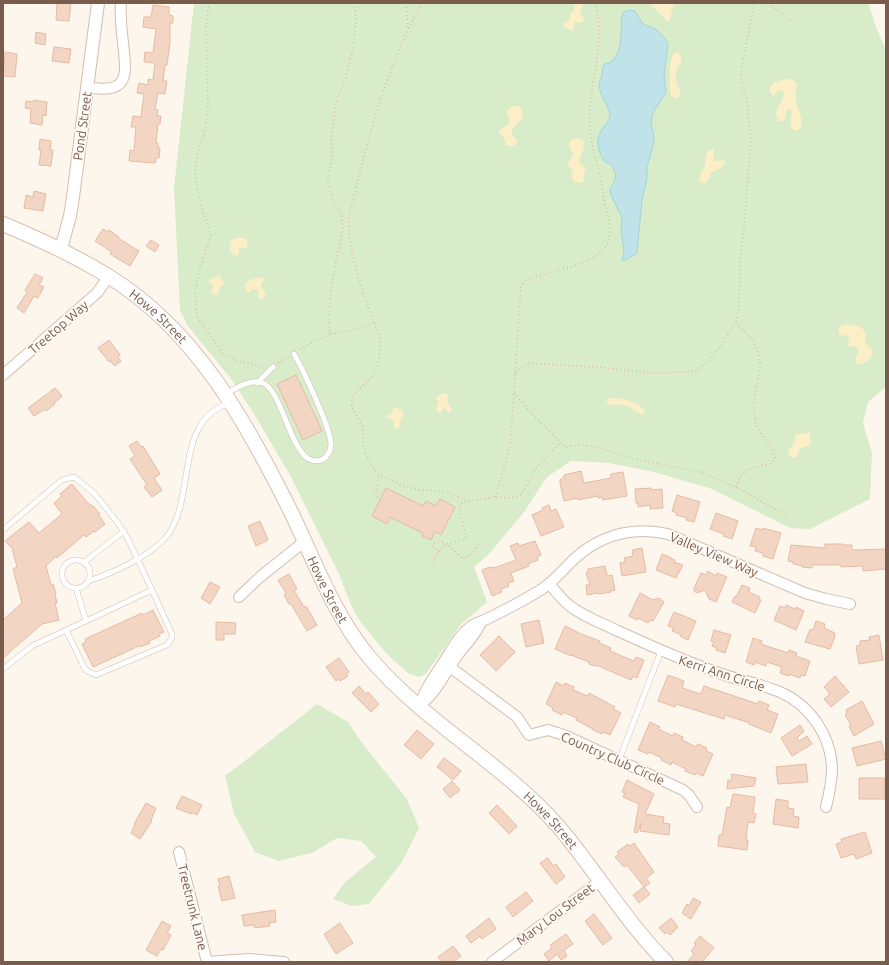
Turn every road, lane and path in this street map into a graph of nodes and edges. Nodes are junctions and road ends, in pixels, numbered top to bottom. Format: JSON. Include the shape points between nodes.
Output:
{"nodes":[{"id":1,"x":98,"y":3,"type":"edge"},
{"id":2,"x":121,"y":3,"type":"edge"},
{"id":3,"x":209,"y":3,"type":"edge"},
{"id":4,"x":354,"y":3,"type":"edge"},
{"id":5,"x":406,"y":3,"type":"edge"},
{"id":6,"x":422,"y":3,"type":"edge"},
{"id":7,"x":595,"y":3,"type":"edge"},
{"id":8,"x":754,"y":3,"type":"edge"},
{"id":9,"x":768,"y":3,"type":"edge"},
{"id":10,"x":791,"y":21,"type":"dead end"},
{"id":11,"x":408,"y":30,"type":"junction"},
{"id":12,"x":88,"y":88,"type":"junction"},
{"id":13,"x":3,"y":224,"type":"edge"},
{"id":14,"x":342,"y":224,"type":"junction"},
{"id":15,"x":348,"y":225,"type":"junction"},
{"id":16,"x":61,"y":249,"type":"junction"},
{"id":17,"x":109,"y":276,"type":"junction"},
{"id":18,"x":736,"y":322,"type":"junction"},
{"id":19,"x":374,"y":323,"type":"junction"},
{"id":20,"x":330,"y":334,"type":"junction"},
{"id":21,"x":294,"y":354,"type":"junction"},
{"id":22,"x":265,"y":367,"type":"dead end"},
{"id":23,"x":273,"y":367,"type":"joint"},
{"id":24,"x":516,"y":373,"type":"junction"},
{"id":25,"x":3,"y":375,"type":"edge"},
{"id":26,"x":257,"y":383,"type":"junction"},
{"id":27,"x":514,"y":393,"type":"junction"},
{"id":28,"x":228,"y":399,"type":"junction"},
{"id":29,"x":560,"y":443,"type":"junction"},
{"id":30,"x":379,"y":474,"type":"junction"},
{"id":31,"x":736,"y":487,"type":"junction"},
{"id":32,"x":495,"y":497,"type":"junction"},
{"id":33,"x":378,"y":498,"type":"dead end"},
{"id":34,"x":466,"y":501,"type":"junction"},
{"id":35,"x":789,"y":516,"type":"dead end"},
{"id":36,"x":3,"y":530,"type":"edge"},
{"id":37,"x":124,"y":532,"type":"junction"},
{"id":38,"x":305,"y":541,"type":"junction"},
{"id":39,"x":446,"y":544,"type":"junction"},
{"id":40,"x":478,"y":544,"type":"dead end"},
{"id":41,"x":439,"y":551,"type":"junction"},
{"id":42,"x":137,"y":559,"type":"junction"},
{"id":43,"x":84,"y":562,"type":"junction"},
{"id":44,"x":432,"y":562,"type":"dead end"},
{"id":45,"x":89,"y":581,"type":"junction"},
{"id":46,"x":549,"y":584,"type":"junction"},
{"id":47,"x":76,"y":588,"type":"junction"},
{"id":48,"x":152,"y":590,"type":"junction"},
{"id":49,"x":239,"y":597,"type":"dead end"},
{"id":50,"x":850,"y":604,"type":"dead end"},
{"id":51,"x":86,"y":621,"type":"junction"},
{"id":52,"x":66,"y":630,"type":"junction"},
{"id":53,"x":661,"y":651,"type":"junction"},
{"id":54,"x":3,"y":669,"type":"edge"},
{"id":55,"x":446,"y":669,"type":"junction"},
{"id":56,"x":419,"y":706,"type":"junction"},
{"id":57,"x":619,"y":760,"type":"junction"},
{"id":58,"x":697,"y":807,"type":"dead end"},
{"id":59,"x":826,"y":807,"type":"dead end"},
{"id":60,"x":180,"y":852,"type":"dead end"},
{"id":61,"x":600,"y":881,"type":"junction"},
{"id":62,"x":206,"y":962,"type":"edge"},
{"id":63,"x":284,"y":962,"type":"edge"},
{"id":64,"x":492,"y":962,"type":"edge"},
{"id":65,"x":666,"y":962,"type":"edge"}],
"edges":[{"from":1,"to":12,"type":"street","name":"Pond Street"},
{"from":2,"to":12,"type":"street","via":[[124,77],[118,86],[112,88]]},
{"from":3,"to":22,"type":"path","via":[[206,34],[208,109],[205,132],[195,167],[201,206],[211,235],[194,297],[200,321],[224,355]]},
{"from":4,"to":14,"type":"path","via":[[355,32],[346,77],[334,111],[331,140],[333,159],[328,180],[330,192],[342,217]]},
{"from":5,"to":11,"type":"path"},
{"from":6,"to":11,"type":"path"},
{"from":7,"to":24,"type":"path","via":[[598,42],[589,112],[592,145],[610,236],[605,247],[596,256],[560,270],[528,278],[522,284]]},
{"from":8,"to":18,"type":"path","via":[[741,72],[751,139]]},
{"from":9,"to":10,"type":"path"},
{"from":11,"to":15,"type":"path","via":[[372,125]]},
{"from":12,"to":16,"type":"street","name":"Pond Street","via":[[70,216]]},
{"from":13,"to":16,"type":"main road","name":"Howe Street"},
{"from":14,"to":15,"type":"path"},
{"from":14,"to":20,"type":"path","via":[[331,287],[328,321]]},
{"from":15,"to":19,"type":"path","via":[[357,274]]},
{"from":16,"to":17,"type":"main road","name":"Howe Street"},
{"from":17,"to":25,"type":"street","name":"Treetop Way","via":[[97,293]]},
{"from":17,"to":28,"type":"main road","name":"Howe Street","via":[[142,300],[174,329]]},
{"from":18,"to":24,"type":"path","via":[[716,352],[694,371],[647,373],[529,363],[521,366]]},
{"from":18,"to":31,"type":"path","via":[[751,338],[758,355],[761,371],[754,401],[755,419],[775,458],[770,464],[747,470],[740,476]]},
{"from":19,"to":20,"type":"path"},
{"from":19,"to":30,"type":"path","via":[[381,346],[376,369],[370,380],[355,393],[352,403],[353,411],[361,422],[366,454]]},
{"from":20,"to":21,"type":"path","via":[[304,346]]},
{"from":21,"to":23,"type":"path"},
{"from":21,"to":26,"type":"lane","via":[[329,432],[330,452],[322,460],[308,459],[298,447],[272,389]]},
{"from":23,"to":26,"type":"lane"},
{"from":24,"to":27,"type":"path"},
{"from":26,"to":28,"type":"lane","via":[[239,386]]},
{"from":27,"to":29,"type":"path"},
{"from":27,"to":32,"type":"path","via":[[510,448]]},
{"from":28,"to":38,"type":"main road","name":"Howe Street","via":[[260,452]]},
{"from":28,"to":42,"type":"lane","via":[[200,425],[182,500],[167,536],[153,550]]},
{"from":29,"to":31,"type":"path","via":[[569,448],[579,445],[593,446],[638,460],[701,472]]},
{"from":29,"to":32,"type":"path","via":[[534,471],[521,495],[511,498]]},
{"from":30,"to":33,"type":"path","via":[[376,493]]},
{"from":30,"to":34,"type":"path","via":[[420,490],[439,490]]},
{"from":31,"to":35,"type":"path"},
{"from":32,"to":34,"type":"path"},
{"from":34,"to":39,"type":"path","via":[[462,502],[460,512],[466,538]]},
{"from":36,"to":37,"type":"lane","via":[[62,480],[74,477],[94,493]]},
{"from":37,"to":42,"type":"lane"},
{"from":37,"to":43,"type":"lane"},
{"from":38,"to":49,"type":"street"},
{"from":38,"to":56,"type":"main road","name":"Howe Street","via":[[334,603],[355,637],[380,669]]},
{"from":39,"to":40,"type":"path","via":[[463,559],[472,554]]},
{"from":39,"to":41,"type":"path"},
{"from":39,"to":41,"type":"path","via":[[439,541],[433,544],[433,548]]},
{"from":41,"to":44,"type":"path"},
{"from":42,"to":45,"type":"lane","via":[[107,575]]},
{"from":42,"to":48,"type":"lane"},
{"from":43,"to":45,"type":"lane","via":[[89,569]]},
{"from":43,"to":47,"type":"lane","via":[[71,560],[62,570],[63,579],[68,586]]},
{"from":45,"to":47,"type":"lane"},
{"from":46,"to":50,"type":"street","name":"Valley View Way","via":[[584,550],[598,542],[620,533],[648,531],[676,537],[805,593]]},
{"from":46,"to":53,"type":"street","name":"Kerri Ann Circle","via":[[577,611]]},
{"from":46,"to":55,"type":"street","name":"Valley View Way","via":[[520,602],[471,626],[463,633]]},
{"from":47,"to":51,"type":"lane"},
{"from":48,"to":51,"type":"lane"},
{"from":48,"to":52,"type":"lane","via":[[172,634],[167,645],[96,676],[84,667]]},
{"from":51,"to":52,"type":"lane"},
{"from":52,"to":54,"type":"lane","via":[[32,646]]},
{"from":53,"to":57,"type":"lane"},
{"from":53,"to":59,"type":"street","name":"Kerri Ann Circle","via":[[717,673],[780,692],[794,699],[805,709],[819,727],[830,755],[832,770]]},
{"from":55,"to":56,"type":"street","name":"Valley View Way","via":[[426,689]]},
{"from":55,"to":57,"type":"street","name":"Country Club Circle","via":[[517,717],[529,735],[548,730]]},
{"from":56,"to":61,"type":"main road","name":"Howe Street","via":[[527,794],[550,817]]},
{"from":57,"to":58,"type":"street","name":"Country Club Circle","via":[[683,790]]},
{"from":60,"to":62,"type":"street","name":"Treetrunk Lane"},
{"from":61,"to":64,"type":"street","name":"Mary Lou Street"},
{"from":61,"to":65,"type":"main road","name":"Howe Street","via":[[643,938]]},
{"from":62,"to":63,"type":"street","via":[[249,959]]}]}
